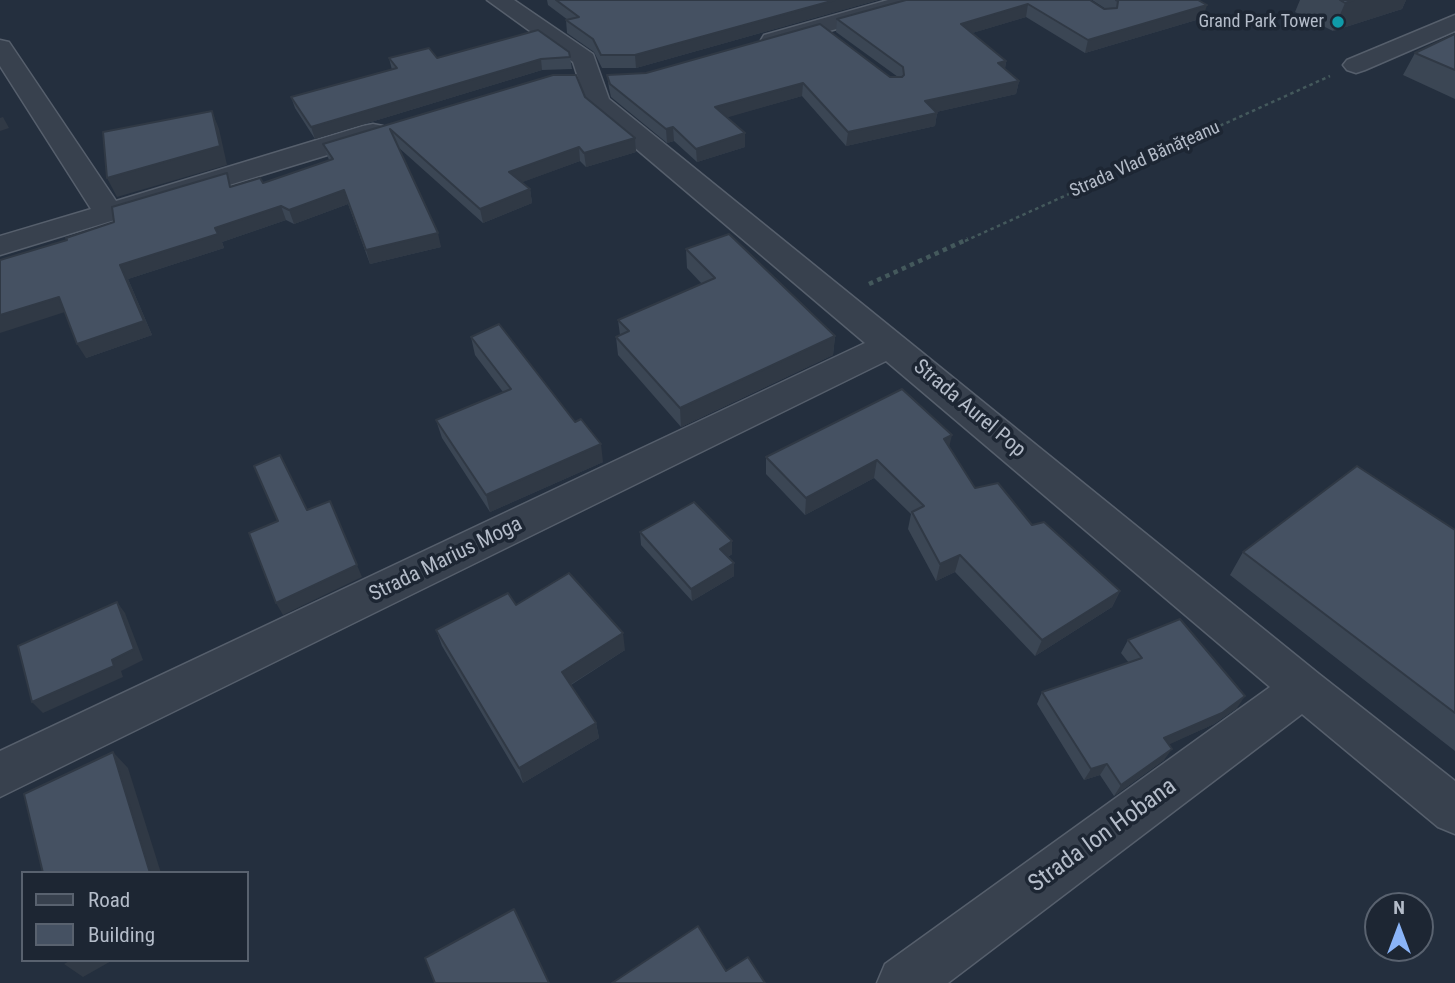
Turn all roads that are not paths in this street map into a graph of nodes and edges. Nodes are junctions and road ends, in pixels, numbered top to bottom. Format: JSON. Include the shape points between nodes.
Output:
{"nodes":[{"id":1,"x":499,"y":0,"type":"edge"},
{"id":2,"x":913,"y":0,"type":"edge"},
{"id":3,"x":1455,"y":22,"type":"edge"},
{"id":4,"x":754,"y":46,"type":"edge"},
{"id":5,"x":0,"y":47,"type":"edge"},
{"id":6,"x":1356,"y":65,"type":"road end"},
{"id":7,"x":396,"y":125,"type":"edge"},
{"id":8,"x":108,"y":212,"type":"junction"},
{"id":9,"x":0,"y":246,"type":"edge"},
{"id":10,"x":891,"y":345,"type":"junction"},
{"id":11,"x":1303,"y":688,"type":"junction"},
{"id":12,"x":0,"y":775,"type":"edge"},
{"id":13,"x":1455,"y":811,"type":"edge"},
{"id":14,"x":904,"y":983,"type":"edge"}],
"edges":[{"from":1,"to":10,"type":"street","name":"Strada Aurel Pop","via":[[584,59],[597,102]]},
{"from":2,"to":4,"type":"street"},
{"from":3,"to":6,"type":"street"},
{"from":5,"to":8,"type":"street"},
{"from":7,"to":8,"type":"street"},
{"from":8,"to":9,"type":"street"},
{"from":10,"to":11,"type":"street","name":"Strada Aurel Pop"},
{"from":10,"to":12,"type":"street","name":"Strada Marius Moga"},
{"from":11,"to":13,"type":"street","name":"Strada Aurel Pop"},
{"from":11,"to":14,"type":"street","name":"Strada Ion Hobana"}]}
